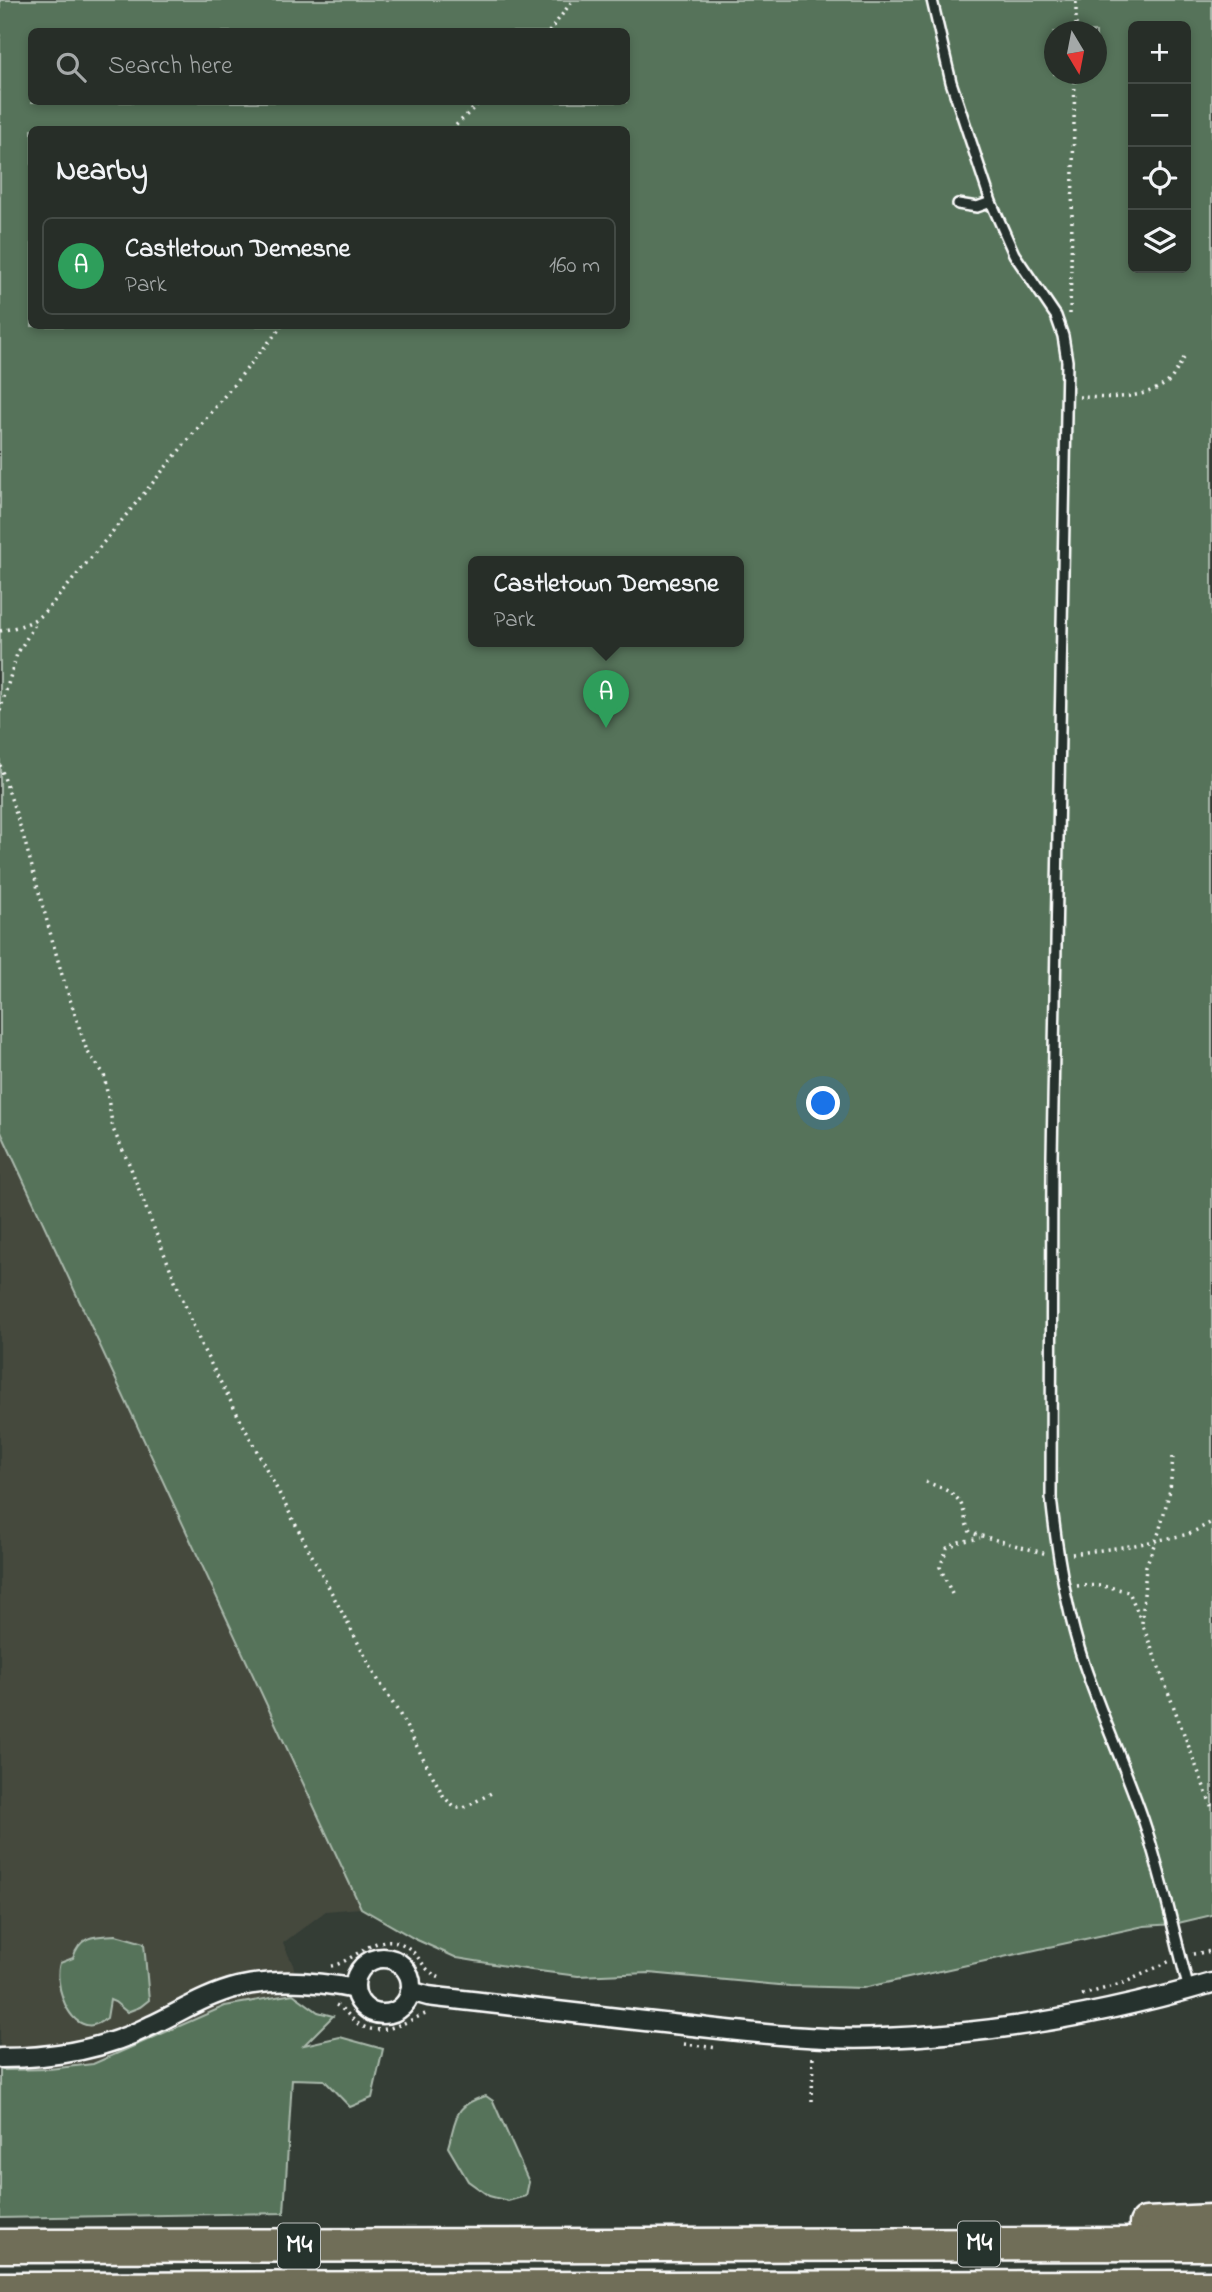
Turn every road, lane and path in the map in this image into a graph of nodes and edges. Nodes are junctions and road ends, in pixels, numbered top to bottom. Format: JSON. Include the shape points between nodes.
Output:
{"nodes":[{"id":1,"x":573,"y":0,"type":"edge"},
{"id":2,"x":932,"y":0,"type":"edge"},
{"id":3,"x":1076,"y":0,"type":"edge"},
{"id":4,"x":1076,"y":21,"type":"edge"},
{"id":5,"x":552,"y":28,"type":"edge"},
{"id":6,"x":1075,"y":84,"type":"edge"},
{"id":7,"x":477,"y":105,"type":"edge"},
{"id":8,"x":455,"y":126,"type":"edge"},
{"id":9,"x":991,"y":202,"type":"junction"},
{"id":10,"x":958,"y":204,"type":"dead end"},
{"id":11,"x":1070,"y":315,"type":"dead end"},
{"id":12,"x":280,"y":329,"type":"edge"},
{"id":13,"x":1184,"y":358,"type":"dead end"},
{"id":14,"x":1068,"y":396,"type":"junction"},
{"id":15,"x":38,"y":619,"type":"junction"},
{"id":16,"x":0,"y":631,"type":"edge"},
{"id":17,"x":0,"y":711,"type":"edge"},
{"id":18,"x":0,"y":765,"type":"edge"},
{"id":19,"x":1173,"y":1457,"type":"dead end"},
{"id":20,"x":926,"y":1482,"type":"dead end"},
{"id":21,"x":1212,"y":1522,"type":"edge"},
{"id":22,"x":982,"y":1537,"type":"junction"},
{"id":23,"x":1156,"y":1541,"type":"junction"},
{"id":24,"x":1059,"y":1556,"type":"junction"},
{"id":25,"x":1064,"y":1588,"type":"junction"},
{"id":26,"x":952,"y":1594,"type":"dead end"},
{"id":27,"x":1142,"y":1623,"type":"junction"},
{"id":28,"x":495,"y":1791,"type":"dead end"},
{"id":29,"x":1212,"y":1808,"type":"edge"},
{"id":30,"x":1212,"y":1951,"type":"edge"},
{"id":31,"x":1180,"y":1956,"type":"junction"},
{"id":32,"x":323,"y":1967,"type":"dead end"},
{"id":33,"x":446,"y":1980,"type":"dead end"},
{"id":34,"x":1212,"y":1983,"type":"edge"},
{"id":35,"x":355,"y":1989,"type":"junction"},
{"id":36,"x":1189,"y":1990,"type":"junction"},
{"id":37,"x":410,"y":1991,"type":"junction"},
{"id":38,"x":1079,"y":1996,"type":"dead end"},
{"id":39,"x":814,"y":2037,"type":"junction"},
{"id":40,"x":0,"y":2058,"type":"edge"},
{"id":41,"x":812,"y":2101,"type":"dead end"},
{"id":42,"x":1212,"y":2221,"type":"edge"},
{"id":43,"x":747,"y":2244,"type":"junction"},
{"id":44,"x":1212,"y":2244,"type":"edge"},
{"id":45,"x":0,"y":2246,"type":"edge"},
{"id":46,"x":1212,"y":2287,"type":"edge"},
{"id":47,"x":0,"y":2289,"type":"edge"},
{"id":48,"x":574,"y":2289,"type":"junction"},
{"id":49,"x":626,"y":2292,"type":"edge"}],
"edges":[{"from":1,"to":5,"type":"path"},
{"from":2,"to":9,"type":"lane","via":[[951,82]]},
{"from":3,"to":4,"type":"path"},
{"from":6,"to":11,"type":"path"},
{"from":7,"to":8,"type":"path"},
{"from":9,"to":10,"type":"lane","via":[[977,207]]},
{"from":9,"to":14,"type":"lane","via":[[1014,254],[1056,316],[1067,361]]},
{"from":12,"to":15,"type":"path"},
{"from":13,"to":14,"type":"path","via":[[1169,381],[1143,393],[1113,398]]},
{"from":14,"to":24,"type":"lane","via":[[1052,1156],[1051,1497]]},
{"from":15,"to":16,"type":"path"},
{"from":15,"to":17,"type":"path","via":[[18,654]]},
{"from":18,"to":28,"type":"path","via":[[87,1051],[104,1074],[113,1129],[202,1347],[444,1797],[455,1808],[464,1808]]},
{"from":19,"to":23,"type":"path","via":[[1170,1490]]},
{"from":20,"to":22,"type":"path","via":[[950,1492],[961,1504],[966,1526]]},
{"from":21,"to":23,"type":"path","via":[[1189,1534]]},
{"from":22,"to":24,"type":"path"},
{"from":22,"to":26,"type":"path","via":[[947,1548],[940,1567]]},
{"from":23,"to":24,"type":"path"},
{"from":23,"to":27,"type":"path","via":[[1146,1566]]},
{"from":24,"to":25,"type":"lane"},
{"from":25,"to":27,"type":"path","via":[[1090,1585],[1129,1592]]},
{"from":25,"to":31,"type":"lane","via":[[1083,1662],[1150,1840]]},
{"from":27,"to":29,"type":"path"},
{"from":30,"to":31,"type":"path"},
{"from":31,"to":36,"type":"lane"},
{"from":31,"to":38,"type":"path","via":[[1124,1983]]},
{"from":32,"to":33,"type":"path","via":[[343,1963],[366,1946],[393,1942],[405,1945],[432,1975]]},
{"from":34,"to":36,"type":"street"},
{"from":35,"to":37,"type":"street","via":[[364,2007],[379,2014],[402,2006]]},
{"from":35,"to":37,"type":"street","via":[[360,1969],[382,1958],[404,1968]]},
{"from":35,"to":40,"type":"street","via":[[294,1982],[239,1987],[97,2046],[65,2054]]},
{"from":36,"to":39,"type":"street","via":[[1098,2012],[1005,2027],[882,2038]]},
{"from":37,"to":39,"type":"street"},
{"from":39,"to":41,"type":"path"},
{"from":42,"to":43,"type":"highway","via":[[876,2226]]},
{"from":43,"to":44,"type":"highway","number":"M4"},
{"from":43,"to":45,"type":"highway","number":"M4"},
{"from":46,"to":48,"type":"highway","number":"M4"},
{"from":47,"to":48,"type":"highway","number":"M4"},
{"from":48,"to":49,"type":"highway"}]}
